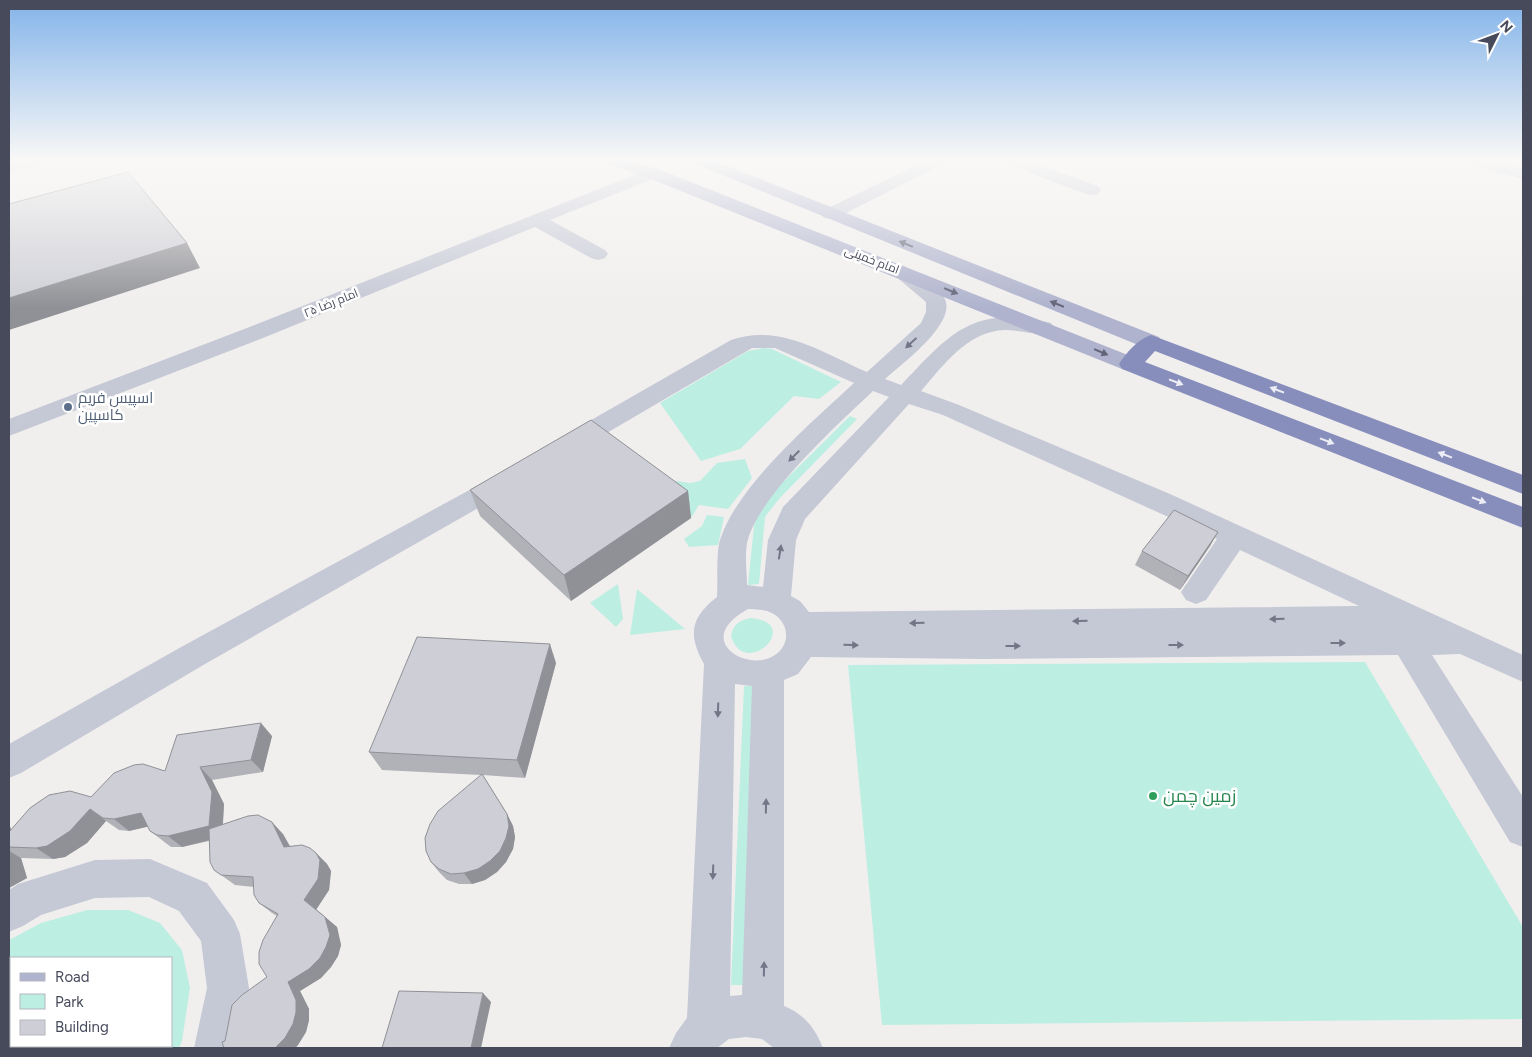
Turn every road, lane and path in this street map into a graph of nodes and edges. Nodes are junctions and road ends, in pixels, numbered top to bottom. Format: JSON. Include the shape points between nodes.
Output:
{"nodes":[{"id":1,"x":564,"y":209,"type":"edge"},
{"id":2,"x":744,"y":209,"type":"edge"},
{"id":3,"x":819,"y":209,"type":"edge"},
{"id":4,"x":839,"y":209,"type":"edge"},
{"id":5,"x":830,"y":214,"type":"junction"},
{"id":6,"x":538,"y":220,"type":"junction"},
{"id":7,"x":598,"y":254,"type":"dead end"},
{"id":8,"x":898,"y":270,"type":"junction"},
{"id":9,"x":1045,"y":329,"type":"junction"},
{"id":10,"x":1151,"y":342,"type":"junction"},
{"id":11,"x":1130,"y":364,"type":"junction"},
{"id":12,"x":870,"y":382,"type":"junction"},
{"id":13,"x":905,"y":394,"type":"junction"},
{"id":14,"x":842,"y":407,"type":"junction"},
{"id":15,"x":880,"y":422,"type":"junction"},
{"id":16,"x":9,"y":428,"type":"edge"},
{"id":17,"x":1523,"y":485,"type":"edge"},
{"id":18,"x":1523,"y":518,"type":"edge"},
{"id":19,"x":1235,"y":535,"type":"junction"},
{"id":20,"x":1196,"y":592,"type":"dead end"},
{"id":21,"x":776,"y":600,"type":"junction"},
{"id":22,"x":732,"y":602,"type":"junction"},
{"id":23,"x":1404,"y":626,"type":"junction"},
{"id":24,"x":801,"y":634,"type":"junction"},
{"id":25,"x":720,"y":661,"type":"junction"},
{"id":26,"x":1523,"y":669,"type":"edge"},
{"id":27,"x":768,"y":673,"type":"junction"},
{"id":28,"x":9,"y":762,"type":"edge"},
{"id":29,"x":1523,"y":830,"type":"edge"},
{"id":30,"x":9,"y":912,"type":"edge"},
{"id":31,"x":763,"y":1017,"type":"junction"},
{"id":32,"x":699,"y":1038,"type":"edge"},
{"id":33,"x":216,"y":1048,"type":"edge"},
{"id":34,"x":801,"y":1048,"type":"edge"}],
"edges":[{"from":1,"to":6,"type":"street","name":"امام رضا ۲۵"},
{"from":2,"to":8,"type":"main road","name":"امام خمینی"},
{"from":3,"to":5,"type":"main road","name":"امام خمینی"},
{"from":4,"to":5,"type":"street"},
{"from":10,"to":5,"type":"main road","name":"امام خمینی","one_way":true},
{"from":6,"to":7,"type":"street"},
{"from":6,"to":16,"type":"street","name":"امام رضا ۲۵"},
{"from":8,"to":9,"type":"main road","name":"امام خمینی","one_way":true},
{"from":8,"to":12,"type":"street","one_way":true,"via":[[927,291],[936,301],[936,312],[930,326]]},
{"from":9,"to":11,"type":"main road","name":"امام خمینی","one_way":true},
{"from":9,"to":13,"type":"street","via":[[1010,322],[978,328],[950,346]]},
{"from":10,"to":11,"type":"highway"},
{"from":17,"to":10,"type":"highway","one_way":true},
{"from":11,"to":18,"type":"highway","one_way":true},
{"from":12,"to":13,"type":"street"},
{"from":12,"to":14,"type":"street"},
{"from":12,"to":28,"type":"street","via":[[782,343],[760,339],[739,345]]},
{"from":13,"to":15,"type":"street"},
{"from":13,"to":19,"type":"street","via":[[951,410]]},
{"from":14,"to":15,"type":"street"},
{"from":14,"to":22,"type":"street","one_way":true,"via":[[773,476],[747,510],[733,541]]},
{"from":21,"to":15,"type":"street","one_way":true,"via":[[782,540],[792,514]]},
{"from":19,"to":20,"type":"street"},
{"from":19,"to":23,"type":"street"},
{"from":21,"to":22,"type":"street","via":[[746,597]]},
{"from":21,"to":24,"type":"street","via":[[798,618]]},
{"from":22,"to":25,"type":"street","via":[[713,618],[709,629],[708,640]]},
{"from":23,"to":24,"type":"street","via":[[1130,633]]},
{"from":23,"to":26,"type":"street","via":[[1466,642]]},
{"from":23,"to":29,"type":"street"},
{"from":24,"to":27,"type":"street","via":[[795,657]]},
{"from":25,"to":27,"type":"street","via":[[742,673]]},
{"from":25,"to":32,"type":"street","one_way":true},
{"from":31,"to":27,"type":"street","one_way":true},
{"from":30,"to":33,"type":"street","via":[[32,898],[94,878],[150,878],[192,897],[220,934],[228,988]]},
{"from":31,"to":32,"type":"street","via":[[744,1015],[726,1018]]},
{"from":31,"to":34,"type":"street","via":[[782,1026]]}]}
